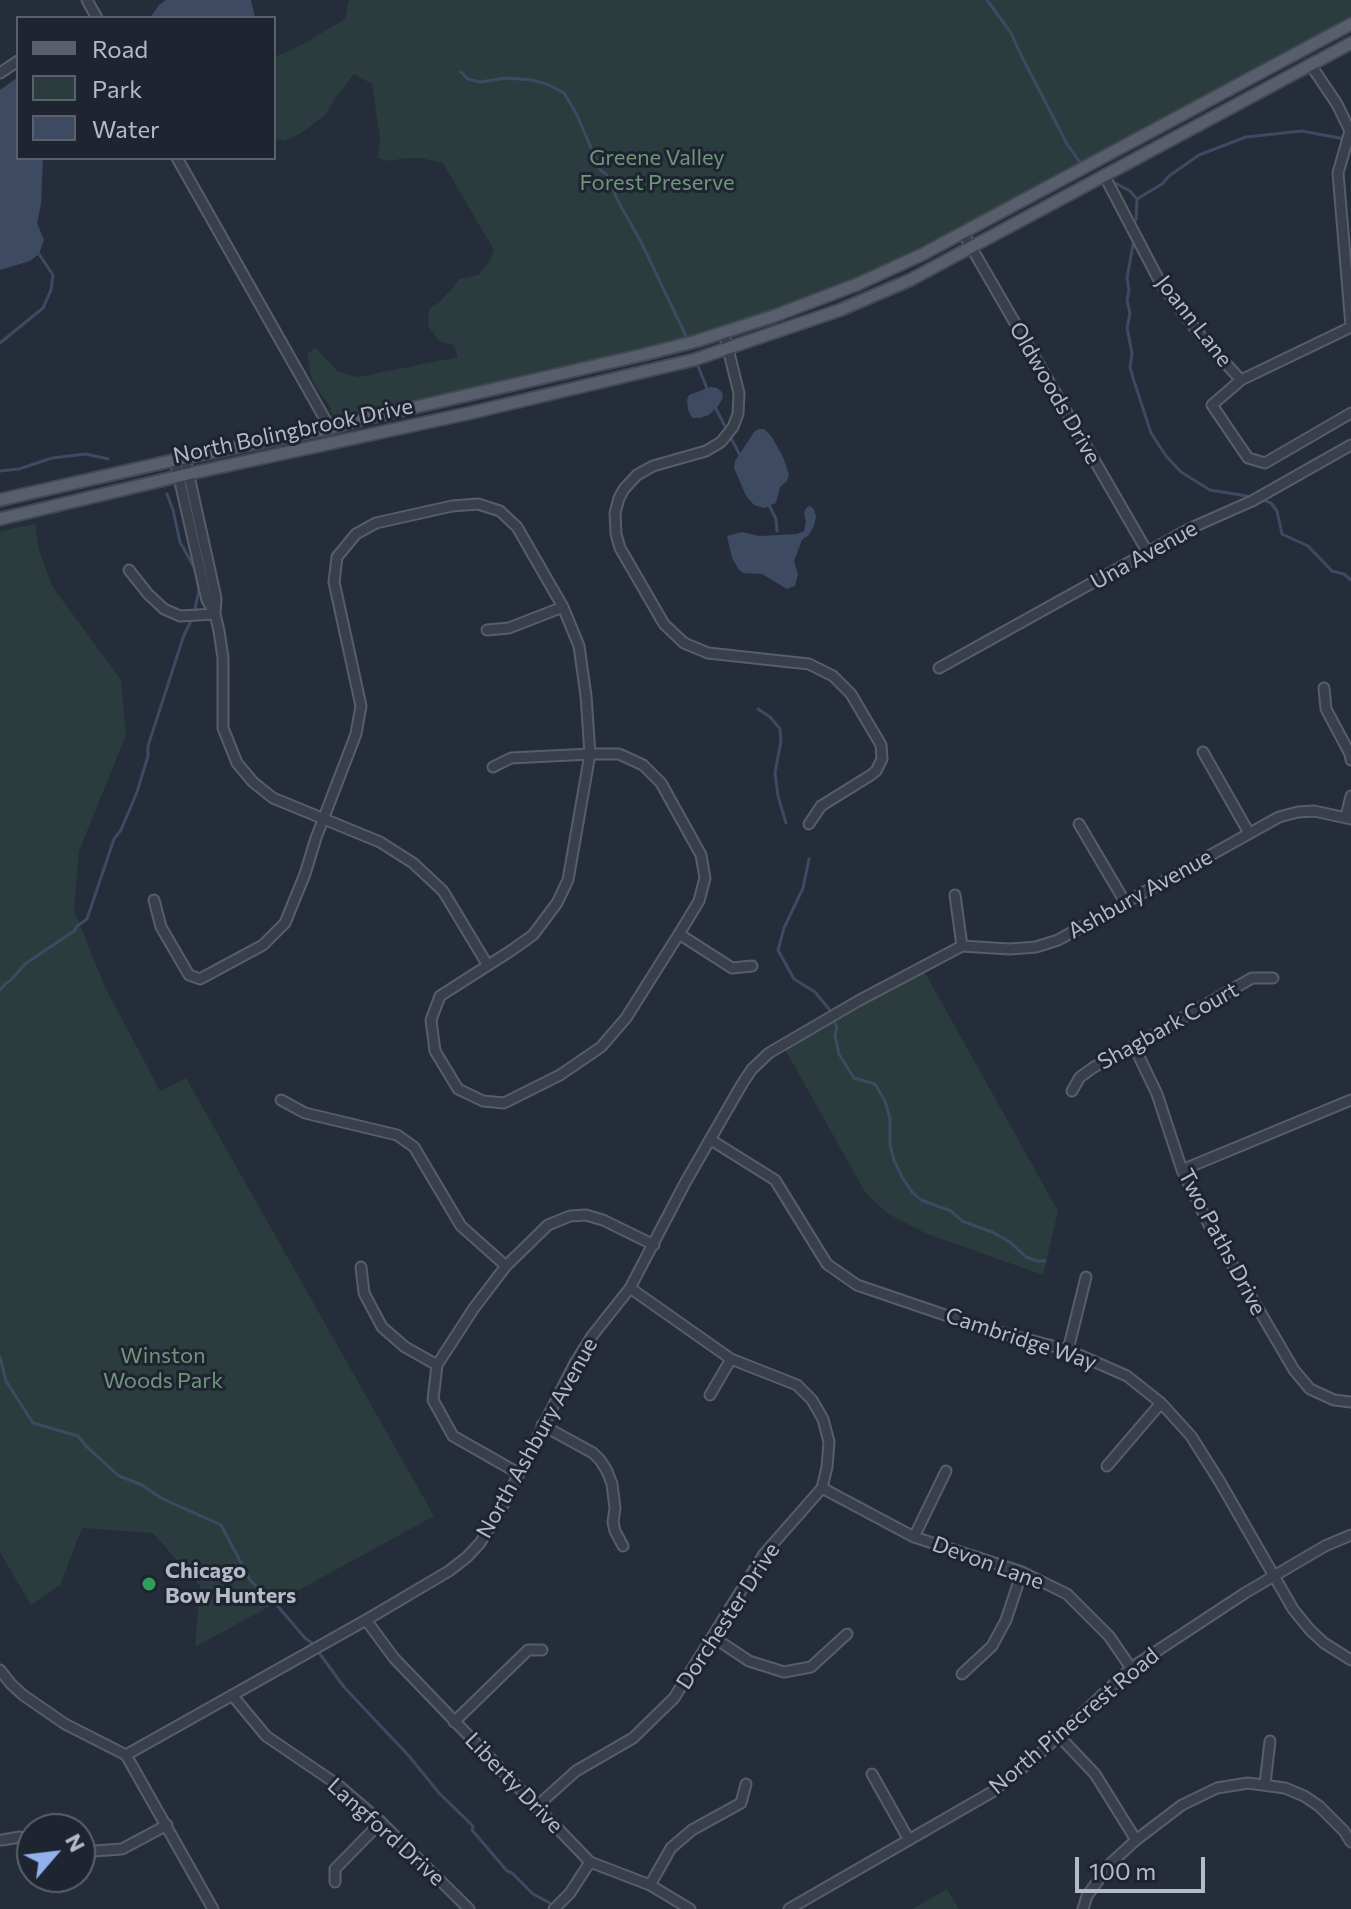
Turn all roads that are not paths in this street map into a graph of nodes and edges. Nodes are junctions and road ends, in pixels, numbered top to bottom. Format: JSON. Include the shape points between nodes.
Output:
{"nodes":[{"id":1,"x":1351,"y":24,"type":"edge"},
{"id":2,"x":1351,"y":43,"type":"edge"},
{"id":3,"x":1310,"y":64,"type":"junction"},
{"id":4,"x":178,"y":160,"type":"edge"},
{"id":5,"x":1104,"y":175,"type":"junction"},
{"id":6,"x":963,"y":233,"type":"junction"},
{"id":7,"x":971,"y":247,"type":"junction"},
{"id":8,"x":1351,"y":326,"type":"edge"},
{"id":9,"x":724,"y":333,"type":"junction"},
{"id":10,"x":729,"y":348,"type":"junction"},
{"id":11,"x":1241,"y":380,"type":"junction"},
{"id":12,"x":1351,"y":413,"type":"edge"},
{"id":13,"x":330,"y":428,"type":"junction"},
{"id":14,"x":1351,"y":445,"type":"edge"},
{"id":15,"x":180,"y":459,"type":"junction"},
{"id":16,"x":184,"y":476,"type":"junction"},
{"id":17,"x":0,"y":500,"type":"edge"},
{"id":18,"x":0,"y":519,"type":"edge"},
{"id":19,"x":1148,"y":553,"type":"junction"},
{"id":20,"x":129,"y":570,"type":"dead end"},
{"id":21,"x":563,"y":607,"type":"junction"},
{"id":22,"x":215,"y":614,"type":"junction"},
{"id":23,"x":487,"y":630,"type":"dead end"},
{"id":24,"x":939,"y":668,"type":"dead end"},
{"id":25,"x":1324,"y":688,"type":"dead end"},
{"id":26,"x":1203,"y":752,"type":"dead end"},
{"id":27,"x":590,"y":754,"type":"junction"},
{"id":28,"x":1351,"y":760,"type":"edge"},
{"id":29,"x":493,"y":767,"type":"dead end"},
{"id":30,"x":1351,"y":796,"type":"edge"},
{"id":31,"x":324,"y":818,"type":"junction"},
{"id":32,"x":1348,"y":818,"type":"edge"},
{"id":33,"x":809,"y":824,"type":"dead end"},
{"id":34,"x":1079,"y":824,"type":"dead end"},
{"id":35,"x":1249,"y":833,"type":"junction"},
{"id":36,"x":955,"y":895,"type":"dead end"},
{"id":37,"x":154,"y":900,"type":"dead end"},
{"id":38,"x":1125,"y":902,"type":"junction"},
{"id":39,"x":679,"y":934,"type":"junction"},
{"id":40,"x":962,"y":946,"type":"junction"},
{"id":41,"x":487,"y":964,"type":"junction"},
{"id":42,"x":752,"y":966,"type":"dead end"},
{"id":43,"x":1273,"y":978,"type":"dead end"},
{"id":44,"x":1134,"y":1046,"type":"junction"},
{"id":45,"x":1072,"y":1091,"type":"dead end"},
{"id":46,"x":281,"y":1100,"type":"dead end"},
{"id":47,"x":1351,"y":1100,"type":"edge"},
{"id":48,"x":711,"y":1140,"type":"junction"},
{"id":49,"x":1182,"y":1170,"type":"junction"},
{"id":50,"x":654,"y":1245,"type":"junction"},
{"id":51,"x":506,"y":1266,"type":"junction"},
{"id":52,"x":361,"y":1267,"type":"dead end"},
{"id":53,"x":1086,"y":1277,"type":"dead end"},
{"id":54,"x":630,"y":1288,"type":"junction"},
{"id":55,"x":1068,"y":1350,"type":"junction"},
{"id":56,"x":731,"y":1359,"type":"junction"},
{"id":57,"x":437,"y":1365,"type":"junction"},
{"id":58,"x":710,"y":1395,"type":"dead end"},
{"id":59,"x":1351,"y":1402,"type":"edge"},
{"id":60,"x":1161,"y":1403,"type":"junction"},
{"id":61,"x":542,"y":1425,"type":"junction"},
{"id":62,"x":1107,"y":1466,"type":"dead end"},
{"id":63,"x":946,"y":1471,"type":"dead end"},
{"id":64,"x":518,"y":1473,"type":"junction"},
{"id":65,"x":822,"y":1488,"type":"junction"},
{"id":66,"x":1351,"y":1535,"type":"edge"},
{"id":67,"x":914,"y":1537,"type":"junction"},
{"id":68,"x":623,"y":1546,"type":"dead end"},
{"id":69,"x":1022,"y":1572,"type":"junction"},
{"id":70,"x":1273,"y":1576,"type":"junction"},
{"id":71,"x":366,"y":1620,"type":"junction"},
{"id":72,"x":847,"y":1634,"type":"dead end"},
{"id":73,"x":713,"y":1637,"type":"junction"},
{"id":74,"x":542,"y":1650,"type":"dead end"},
{"id":75,"x":1351,"y":1660,"type":"edge"},
{"id":76,"x":1131,"y":1668,"type":"junction"},
{"id":77,"x":0,"y":1670,"type":"edge"},
{"id":78,"x":962,"y":1674,"type":"dead end"},
{"id":79,"x":11,"y":1684,"type":"junction"},
{"id":80,"x":1,"y":1690,"type":"edge"},
{"id":81,"x":232,"y":1695,"type":"junction"},
{"id":82,"x":454,"y":1722,"type":"junction"},
{"id":83,"x":1058,"y":1735,"type":"junction"},
{"id":84,"x":1270,"y":1741,"type":"dead end"},
{"id":85,"x":126,"y":1755,"type":"junction"},
{"id":86,"x":872,"y":1774,"type":"dead end"},
{"id":87,"x":746,"y":1784,"type":"dead end"},
{"id":88,"x":1265,"y":1784,"type":"junction"},
{"id":89,"x":536,"y":1807,"type":"junction"},
{"id":90,"x":381,"y":1822,"type":"junction"},
{"id":91,"x":167,"y":1825,"type":"junction"},
{"id":92,"x":909,"y":1840,"type":"junction"},
{"id":93,"x":1136,"y":1840,"type":"junction"},
{"id":94,"x":1351,"y":1842,"type":"edge"},
{"id":95,"x":96,"y":1851,"type":"edge"},
{"id":96,"x":590,"y":1862,"type":"junction"},
{"id":97,"x":335,"y":1882,"type":"dead end"},
{"id":98,"x":650,"y":1885,"type":"junction"},
{"id":99,"x":213,"y":1909,"type":"edge"},
{"id":100,"x":469,"y":1909,"type":"edge"},
{"id":101,"x":554,"y":1909,"type":"edge"},
{"id":102,"x":690,"y":1909,"type":"edge"},
{"id":103,"x":789,"y":1909,"type":"edge"},
{"id":104,"x":1083,"y":1909,"type":"edge"}],
"edges":[{"from":1,"to":6,"type":"main road","name":"North Bolingbrook Drive"},
{"from":2,"to":3,"type":"main road","name":"North Bolingbrook Drive"},
{"from":3,"to":5,"type":"main road","name":"North Bolingbrook Drive"},
{"from":3,"to":8,"type":"street","via":[[1350,131],[1338,173]]},
{"from":4,"to":13,"type":"street"},
{"from":5,"to":7,"type":"main road","name":"North Bolingbrook Drive"},
{"from":5,"to":11,"type":"street","name":"Joann Lane","via":[[1161,284]]},
{"from":6,"to":7,"type":"street","name":"Oldwoods Drive"},
{"from":6,"to":9,"type":"main road","name":"North Bolingbrook Drive","via":[[858,284]]},
{"from":7,"to":10,"type":"main road","name":"North Bolingbrook Drive","via":[[840,310]]},
{"from":7,"to":19,"type":"street","name":"Oldwoods Drive"},
{"from":8,"to":11,"type":"street"},
{"from":9,"to":10,"type":"street"},
{"from":9,"to":13,"type":"main road","name":"North Bolingbrook Drive"},
{"from":10,"to":16,"type":"main road","name":"North Bolingbrook Drive"},
{"from":10,"to":33,"type":"street","via":[[739,400],[733,427],[706,451],[637,475],[619,498],[616,534],[660,616],[684,643],[708,653],[809,664],[833,676],[851,694],[881,745],[882,759],[871,775],[821,806]]},
{"from":11,"to":12,"type":"street","via":[[1212,405],[1248,458],[1265,463]]},
{"from":13,"to":15,"type":"main road","name":"North Bolingbrook Drive"},
{"from":14,"to":19,"type":"street","name":"Una Avenue"},
{"from":15,"to":16,"type":"street"},
{"from":15,"to":17,"type":"main road","name":"North Bolingbrook Drive"},
{"from":16,"to":18,"type":"main road","name":"North Bolingbrook Drive"},
{"from":16,"to":22,"type":"street","via":[[207,600]]},
{"from":19,"to":24,"type":"street","name":"Una Avenue"},
{"from":20,"to":22,"type":"street","via":[[164,609],[180,616]]},
{"from":21,"to":23,"type":"street","via":[[509,628]]},
{"from":21,"to":27,"type":"street","via":[[579,646]]},
{"from":21,"to":31,"type":"street","via":[[517,527],[500,511],[478,504],[452,506],[376,523],[356,534],[337,557],[334,582],[361,706],[356,734]]},
{"from":22,"to":31,"type":"street","via":[[223,658],[223,728],[237,763],[273,798]]},
{"from":25,"to":28,"type":"street","via":[[1326,709]]},
{"from":26,"to":35,"type":"street"},
{"from":27,"to":29,"type":"street","via":[[511,758]]},
{"from":27,"to":39,"type":"street","via":[[619,754],[643,765],[661,783],[701,855],[705,878],[699,901]]},
{"from":27,"to":41,"type":"street","via":[[568,880],[557,903],[533,935]]},
{"from":30,"to":32,"type":"street"},
{"from":31,"to":37,"type":"street","via":[[285,923],[263,945],[200,979],[189,975],[161,927]]},
{"from":31,"to":41,"type":"street","via":[[413,863],[443,891]]},
{"from":32,"to":35,"type":"street","name":"Ashbury Avenue","via":[[1298,812]]},
{"from":34,"to":38,"type":"street"},
{"from":35,"to":38,"type":"street","name":"Ashbury Avenue"},
{"from":36,"to":40,"type":"street"},
{"from":38,"to":40,"type":"street","name":"Ashbury Avenue","via":[[1036,947]]},
{"from":39,"to":41,"type":"street","via":[[626,1018],[601,1047],[504,1103],[483,1101],[458,1089],[435,1051],[431,1020],[440,996]]},
{"from":39,"to":42,"type":"street","via":[[732,968]]},
{"from":40,"to":48,"type":"street","name":"North Ashbury Avenue","via":[[769,1053],[752,1069]]},
{"from":43,"to":44,"type":"street","name":"Shagbark Court","via":[[1252,978]]},
{"from":44,"to":45,"type":"street","name":"Shagbark Court","via":[[1087,1071]]},
{"from":44,"to":49,"type":"street","name":"Two Paths Drive","via":[[1157,1094]]},
{"from":46,"to":51,"type":"street","via":[[305,1113],[397,1135],[414,1147],[461,1226]]},
{"from":47,"to":49,"type":"street"},
{"from":48,"to":50,"type":"street","name":"North Ashbury Avenue"},
{"from":48,"to":55,"type":"street","name":"Cambridge Way","via":[[775,1180],[827,1264],[857,1285]]},
{"from":49,"to":59,"type":"street","name":"Two Paths Drive","via":[[1294,1370],[1310,1389]]},
{"from":50,"to":51,"type":"street","via":[[603,1220],[570,1216],[548,1225]]},
{"from":50,"to":54,"type":"street","name":"North Ashbury Avenue"},
{"from":51,"to":57,"type":"street"},
{"from":52,"to":57,"type":"street","via":[[364,1293],[382,1327]]},
{"from":53,"to":55,"type":"street"},
{"from":54,"to":56,"type":"street"},
{"from":54,"to":61,"type":"street","name":"North Ashbury Avenue","via":[[583,1350]]},
{"from":55,"to":60,"type":"street","name":"Cambridge Way","via":[[1127,1376]]},
{"from":56,"to":58,"type":"street"},
{"from":56,"to":65,"type":"street","via":[[797,1385],[812,1400],[829,1442]]},
{"from":57,"to":64,"type":"street","via":[[433,1400],[453,1436]]},
{"from":60,"to":62,"type":"street"},
{"from":60,"to":70,"type":"street","name":"Cambridge Way","via":[[1191,1436]]},
{"from":61,"to":64,"type":"street","name":"North Ashbury Avenue"},
{"from":61,"to":68,"type":"street","via":[[600,1460],[612,1484],[613,1522]]},
{"from":63,"to":67,"type":"street"},
{"from":64,"to":71,"type":"street","name":"North Ashbury Avenue","via":[[501,1509],[467,1557]]},
{"from":65,"to":67,"type":"street","name":"Devon Lane"},
{"from":65,"to":73,"type":"street","name":"Dorchester Drive","via":[[764,1554]]},
{"from":66,"to":70,"type":"street","name":"North Pinecrest Road"},
{"from":67,"to":69,"type":"street","name":"Devon Lane"},
{"from":69,"to":76,"type":"street","name":"Devon Lane","via":[[1067,1594],[1109,1636]]},
{"from":69,"to":78,"type":"street","via":[[992,1646]]},
{"from":70,"to":75,"type":"street","name":"Cambridge Way","via":[[1310,1630]]},
{"from":70,"to":76,"type":"street","name":"North Pinecrest Road"},
{"from":71,"to":81,"type":"street","name":"North Ashbury Avenue"},
{"from":71,"to":82,"type":"street","name":"Liberty Drive"},
{"from":72,"to":73,"type":"street","via":[[811,1667],[784,1672],[749,1661]]},
{"from":73,"to":89,"type":"street","name":"Dorchester Drive","via":[[674,1698],[633,1738],[576,1771]]},
{"from":74,"to":82,"type":"street","via":[[528,1650]]},
{"from":76,"to":83,"type":"street","name":"North Pinecrest Road"},
{"from":77,"to":79,"type":"street"},
{"from":79,"to":80,"type":"street"},
{"from":79,"to":85,"type":"street","via":[[65,1724]]},
{"from":81,"to":85,"type":"street","name":"North Ashbury Avenue"},
{"from":81,"to":90,"type":"street","name":"Langford Drive","via":[[266,1736]]},
{"from":82,"to":89,"type":"street","name":"Liberty Drive"},
{"from":83,"to":92,"type":"street","name":"North Pinecrest Road","via":[[992,1792]]},
{"from":83,"to":93,"type":"street","via":[[1095,1774]]},
{"from":84,"to":88,"type":"street"},
{"from":85,"to":91,"type":"street"},
{"from":86,"to":92,"type":"street"},
{"from":87,"to":98,"type":"street","via":[[741,1803],[671,1848]]},
{"from":88,"to":93,"type":"street","via":[[1217,1788],[1182,1805]]},
{"from":88,"to":94,"type":"street","via":[[1319,1806]]},
{"from":89,"to":96,"type":"street","name":"Liberty Drive"},
{"from":90,"to":97,"type":"street","via":[[335,1869]]},
{"from":90,"to":100,"type":"street","name":"Langford Drive"},
{"from":91,"to":95,"type":"street","via":[[122,1849]]},
{"from":91,"to":99,"type":"street"},
{"from":92,"to":103,"type":"street","name":"North Pinecrest Road"},
{"from":93,"to":104,"type":"street","via":[[1110,1864]]},
{"from":96,"to":98,"type":"street","name":"Liberty Drive"},
{"from":96,"to":101,"type":"street"},
{"from":98,"to":102,"type":"street","name":"Liberty Drive"}]}
